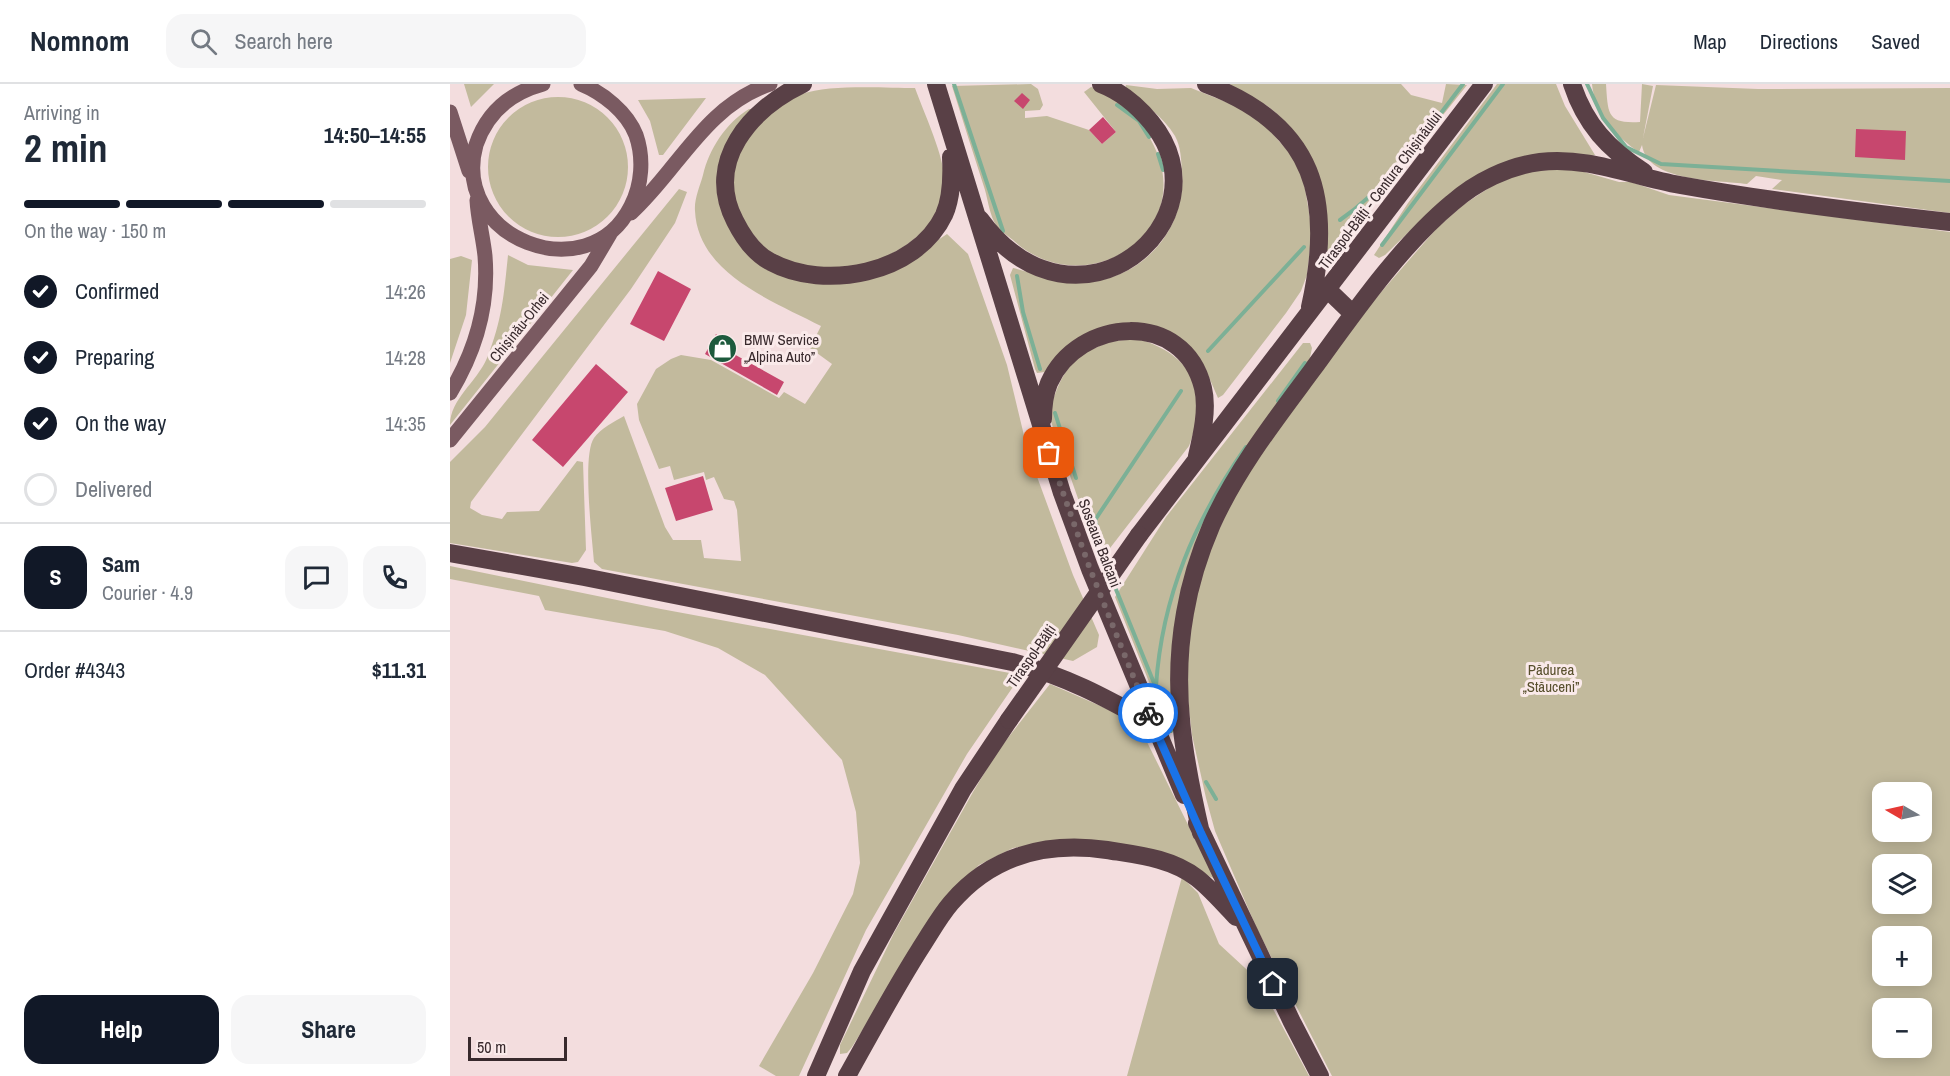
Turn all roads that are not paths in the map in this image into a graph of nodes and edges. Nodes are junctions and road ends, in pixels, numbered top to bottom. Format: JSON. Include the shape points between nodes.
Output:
{"nodes":[{"id":1,"x":543,"y":84,"type":"edge"},
{"id":2,"x":580,"y":84,"type":"edge"},
{"id":3,"x":770,"y":84,"type":"edge"},
{"id":4,"x":803,"y":84,"type":"edge"},
{"id":5,"x":936,"y":84,"type":"edge"},
{"id":6,"x":1101,"y":84,"type":"edge"},
{"id":7,"x":1206,"y":84,"type":"edge"},
{"id":8,"x":1484,"y":84,"type":"edge"},
{"id":9,"x":1572,"y":84,"type":"edge"},
{"id":10,"x":450,"y":112,"type":"edge"},
{"id":11,"x":950,"y":131,"type":"junction"},
{"id":12,"x":470,"y":174,"type":"junction"},
{"id":13,"x":1653,"y":177,"type":"junction"},
{"id":14,"x":477,"y":197,"type":"junction"},
{"id":15,"x":973,"y":209,"type":"junction"},
{"id":16,"x":625,"y":219,"type":"junction"},
{"id":17,"x":1950,"y":222,"type":"edge"},
{"id":18,"x":611,"y":233,"type":"junction"},
{"id":19,"x":1327,"y":289,"type":"junction"},
{"id":20,"x":1309,"y":314,"type":"junction"},
{"id":21,"x":1353,"y":314,"type":"junction"},
{"id":22,"x":450,"y":393,"type":"edge"},
{"id":23,"x":1042,"y":433,"type":"junction"},
{"id":24,"x":450,"y":440,"type":"edge"},
{"id":25,"x":1196,"y":461,"type":"junction"},
{"id":26,"x":450,"y":553,"type":"edge"},
{"id":27,"x":1153,"y":724,"type":"junction"},
{"id":28,"x":1201,"y":833,"type":"junction"},
{"id":29,"x":1246,"y":926,"type":"junction"},
{"id":30,"x":816,"y":1076,"type":"edge"},
{"id":31,"x":847,"y":1076,"type":"edge"},
{"id":32,"x":1320,"y":1076,"type":"edge"}],
"edges":[{"from":1,"to":12,"type":"main road","via":[[510,97],[494,112],[481,131]]},
{"from":2,"to":16,"type":"main road","via":[[613,104],[636,135],[641,158],[639,183]]},
{"from":3,"to":16,"type":"main road","via":[[720,111]]},
{"from":4,"to":11,"type":"highway","via":[[765,108],[743,131],[730,155],[724,180],[725,194],[741,234],[769,261],[792,271],[813,276],[853,273],[904,256],[921,243],[939,225],[949,201]]},
{"from":5,"to":11,"type":"highway","name":"Șoseaua Balcani"},
{"from":6,"to":15,"type":"highway","via":[[1117,90],[1140,109],[1161,137],[1171,164],[1168,209],[1145,247],[1104,272],[1051,272],[1014,255],[993,236]]},
{"from":7,"to":20,"type":"highway","via":[[1230,93],[1271,118],[1297,149],[1307,169],[1320,211],[1321,231]]},
{"from":8,"to":19,"type":"highway","name":"Tiraspol-Bălți - Centura Chișinăului"},
{"from":9,"to":13,"type":"highway","via":[[1596,133],[1623,158]]},
{"from":10,"to":12,"type":"main road"},
{"from":11,"to":15,"type":"highway","name":"Șoseaua Balcani"},
{"from":12,"to":14,"type":"main road"},
{"from":13,"to":17,"type":"highway","via":[[1676,184]]},
{"from":13,"to":21,"type":"highway","via":[[1559,162],[1518,166],[1496,175],[1436,217]]},
{"from":14,"to":18,"type":"main road","via":[[498,225],[532,246],[573,248]]},
{"from":14,"to":22,"type":"main road","name":"Chișinău-Orhei","via":[[485,257],[483,305],[470,355]]},
{"from":15,"to":23,"type":"highway","name":"Șoseaua Balcani"},
{"from":16,"to":18,"type":"main road"},
{"from":18,"to":24,"type":"main road","name":"Chișinău-Orhei","via":[[591,266]]},
{"from":19,"to":20,"type":"highway","name":"Tiraspol-Bălți"},
{"from":19,"to":21,"type":"highway"},
{"from":20,"to":25,"type":"highway","name":"Tiraspol-Bălți"},
{"from":21,"to":28,"type":"highway","via":[[1246,460],[1211,526],[1198,562],[1185,612],[1179,663],[1180,731]]},
{"from":23,"to":25,"type":"highway","via":[[1046,390],[1065,359],[1096,337],[1137,331],[1175,344],[1200,380],[1204,411]]},
{"from":23,"to":27,"type":"highway","name":"Șoseaua Balcani","via":[[1090,569]]},
{"from":25,"to":30,"type":"highway","name":"Tiraspol-Bălți","bridge":true,"via":[[1139,535],[963,789],[862,971]]},
{"from":26,"to":27,"type":"highway","via":[[1012,662],[1079,684]]},
{"from":27,"to":28,"type":"highway","name":"Șoseaua Balcani"},
{"from":28,"to":29,"type":"highway"},
{"from":29,"to":31,"type":"highway","via":[[1197,878],[1146,855],[1065,846],[1003,861],[965,887],[949,905],[902,977]]},
{"from":29,"to":32,"type":"highway"}]}
